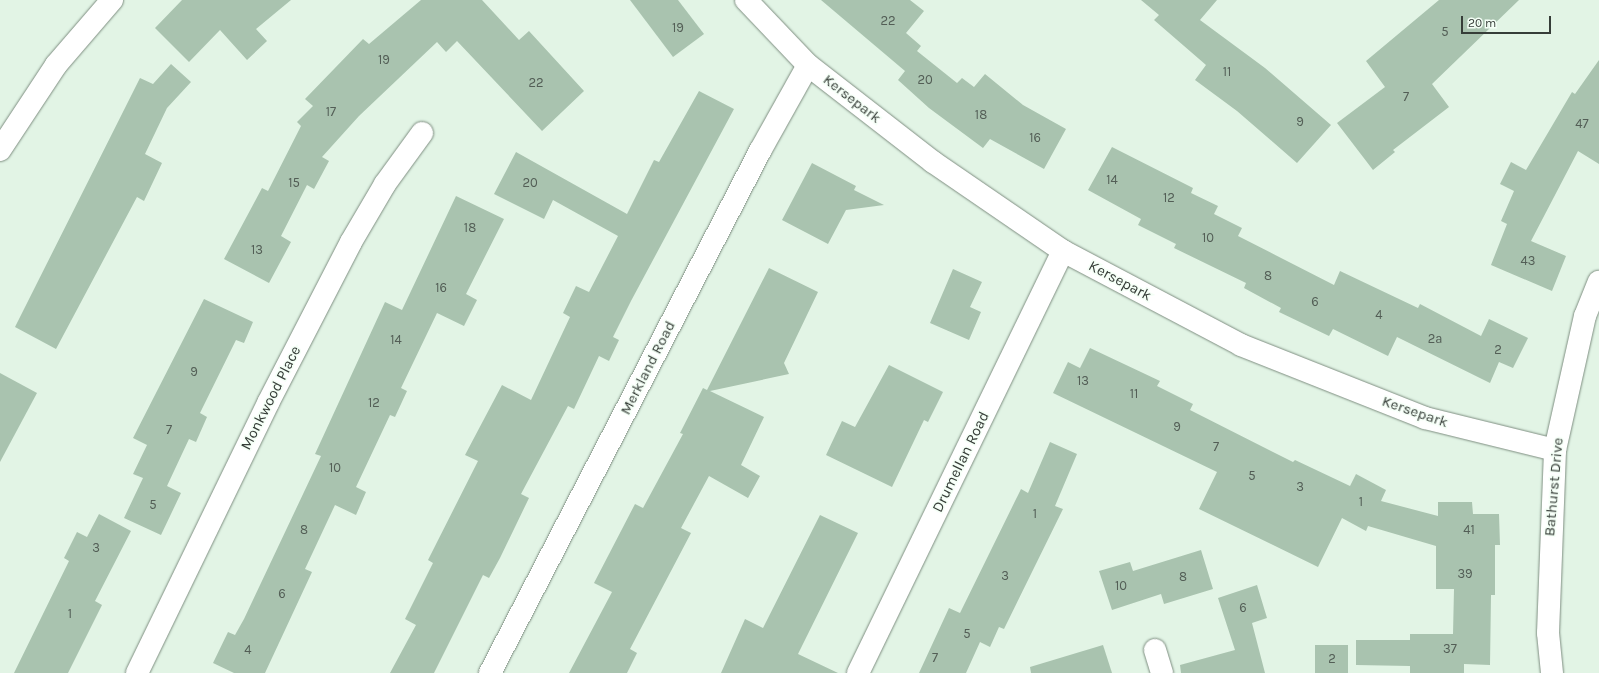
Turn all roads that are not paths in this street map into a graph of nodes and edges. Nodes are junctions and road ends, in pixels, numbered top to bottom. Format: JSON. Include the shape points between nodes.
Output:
{"nodes":[{"id":1,"x":112,"y":0,"type":"edge"},
{"id":2,"x":746,"y":0,"type":"edge"},
{"id":3,"x":808,"y":65,"type":"junction"},
{"id":4,"x":422,"y":133,"type":"dead end"},
{"id":5,"x":0,"y":150,"type":"edge"},
{"id":6,"x":1063,"y":251,"type":"junction"},
{"id":7,"x":1599,"y":282,"type":"edge"},
{"id":8,"x":1555,"y":450,"type":"junction"},
{"id":9,"x":1155,"y":650,"type":"dead end"},
{"id":10,"x":137,"y":673,"type":"edge"},
{"id":11,"x":490,"y":673,"type":"edge"},
{"id":12,"x":858,"y":673,"type":"edge"},
{"id":13,"x":1162,"y":673,"type":"edge"},
{"id":14,"x":1552,"y":673,"type":"edge"}],
"edges":[{"from":1,"to":5,"type":"street","via":[[56,65]]},
{"from":2,"to":3,"type":"street","name":"Kersepark"},
{"from":3,"to":6,"type":"street","name":"Kersepark","via":[[933,162]]},
{"from":3,"to":11,"type":"street","name":"Merkland Road","via":[[760,151]]},
{"from":4,"to":10,"type":"street","name":"Monkwood Place","via":[[385,184],[351,242],[268,403]]},
{"from":6,"to":8,"type":"street","name":"Kersepark","via":[[1242,345],[1425,418]]},
{"from":6,"to":12,"type":"street","name":"Drumellan Road"},
{"from":7,"to":8,"type":"street","name":"Bathurst Drive","via":[[1585,316]]},
{"from":8,"to":14,"type":"street","name":"Bathurst Drive","via":[[1548,633]]},
{"from":9,"to":13,"type":"street"}]}
